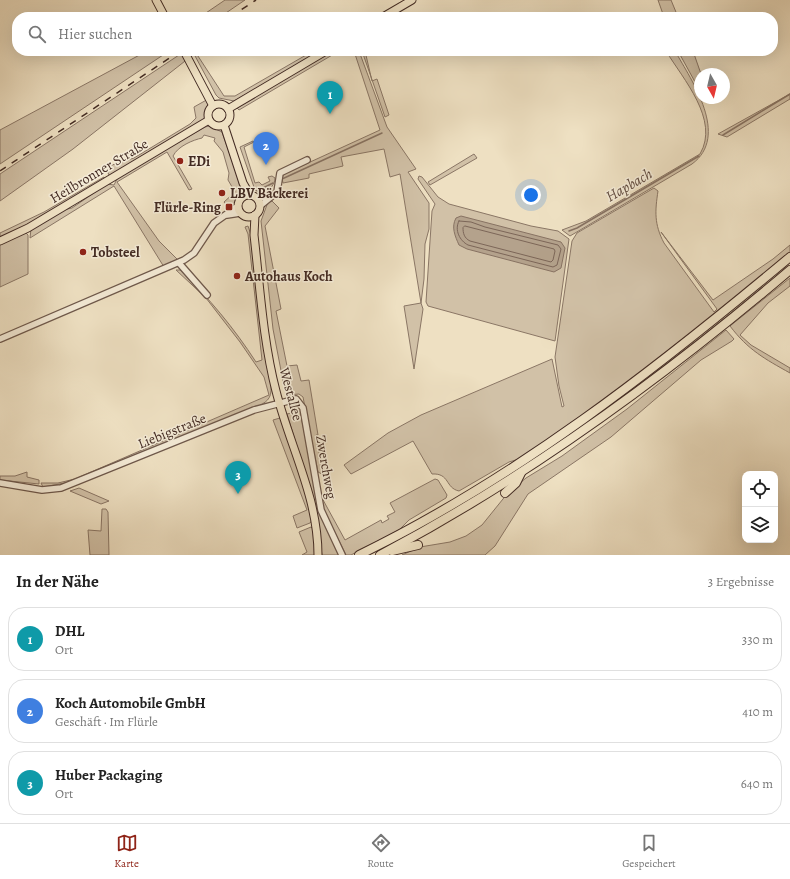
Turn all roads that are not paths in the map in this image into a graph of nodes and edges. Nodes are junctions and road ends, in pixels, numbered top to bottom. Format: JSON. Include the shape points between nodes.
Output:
{"nodes":[{"id":1,"x":156,"y":0,"type":"edge"},
{"id":2,"x":412,"y":0,"type":"edge"},
{"id":3,"x":162,"y":12,"type":"edge"},
{"id":4,"x":392,"y":12,"type":"edge"},
{"id":5,"x":187,"y":56,"type":"edge"},
{"id":6,"x":318,"y":56,"type":"edge"},
{"id":7,"x":213,"y":106,"type":"junction"},
{"id":8,"x":228,"y":109,"type":"junction"},
{"id":9,"x":209,"y":120,"type":"junction"},
{"id":10,"x":224,"y":125,"type":"junction"},
{"id":11,"x":307,"y":160,"type":"dead end"},
{"id":12,"x":250,"y":197,"type":"junction"},
{"id":13,"x":269,"y":197,"type":"junction"},
{"id":14,"x":260,"y":206,"type":"junction"},
{"id":15,"x":239,"y":209,"type":"junction"},
{"id":16,"x":255,"y":215,"type":"junction"},
{"id":17,"x":247,"y":217,"type":"junction"},
{"id":18,"x":254,"y":236,"type":"junction"},
{"id":19,"x":0,"y":241,"type":"edge"},
{"id":20,"x":790,"y":257,"type":"edge"},
{"id":21,"x":179,"y":263,"type":"junction"},
{"id":22,"x":790,"y":270,"type":"edge"},
{"id":23,"x":207,"y":295,"type":"dead end"},
{"id":24,"x":0,"y":339,"type":"edge"},
{"id":25,"x":279,"y":402,"type":"junction"},
{"id":26,"x":521,"y":473,"type":"junction"},
{"id":27,"x":0,"y":483,"type":"edge"},
{"id":28,"x":505,"y":493,"type":"dead end"},
{"id":29,"x":418,"y":545,"type":"dead end"},
{"id":30,"x":384,"y":553,"type":"edge"},
{"id":31,"x":318,"y":555,"type":"edge"},
{"id":32,"x":341,"y":555,"type":"edge"},
{"id":33,"x":359,"y":555,"type":"edge"}],
"edges":[{"from":1,"to":3,"type":"main road"},
{"from":2,"to":4,"type":"main road"},
{"from":5,"to":7,"type":"main road"},
{"from":6,"to":8,"type":"main road"},
{"from":7,"to":8,"type":"main road","via":[[222,104]]},
{"from":7,"to":9,"type":"main road","via":[[208,112]]},
{"from":8,"to":10,"type":"main road","via":[[230,118]]},
{"from":9,"to":10,"type":"main road","via":[[216,126]]},
{"from":9,"to":19,"type":"main road","name":"Heilbronner Straße","via":[[28,228]]},
{"from":10,"to":12,"type":"main road"},
{"from":11,"to":13,"type":"street","via":[[280,173],[277,192]]},
{"from":12,"to":13,"type":"street"},
{"from":12,"to":14,"type":"main road"},
{"from":12,"to":15,"type":"main road"},
{"from":13,"to":14,"type":"street"},
{"from":14,"to":16,"type":"main road"},
{"from":15,"to":17,"type":"main road"},
{"from":15,"to":21,"type":"street","via":[[214,223],[194,253]]},
{"from":16,"to":17,"type":"main road"},
{"from":16,"to":18,"type":"main road","name":"Westallee"},
{"from":17,"to":18,"type":"main road","name":"Westallee"},
{"from":18,"to":25,"type":"main road","name":"Westallee","via":[[270,363]]},
{"from":20,"to":33,"type":"highway","via":[[633,384],[547,444],[451,505]]},
{"from":21,"to":23,"type":"street"},
{"from":21,"to":24,"type":"street"},
{"from":22,"to":26,"type":"highway","via":[[721,327],[596,423]]},
{"from":25,"to":27,"type":"street","name":"Liebigstraße","via":[[76,484],[42,490]]},
{"from":25,"to":31,"type":"main road","name":"Westallee","via":[[312,502]]},
{"from":25,"to":32,"type":"street","name":"Zwerchweg","via":[[296,399],[302,408],[321,510]]},
{"from":26,"to":28,"type":"highway","via":[[516,483]]},
{"from":26,"to":30,"type":"highway"},
{"from":29,"to":30,"type":"highway"}]}
